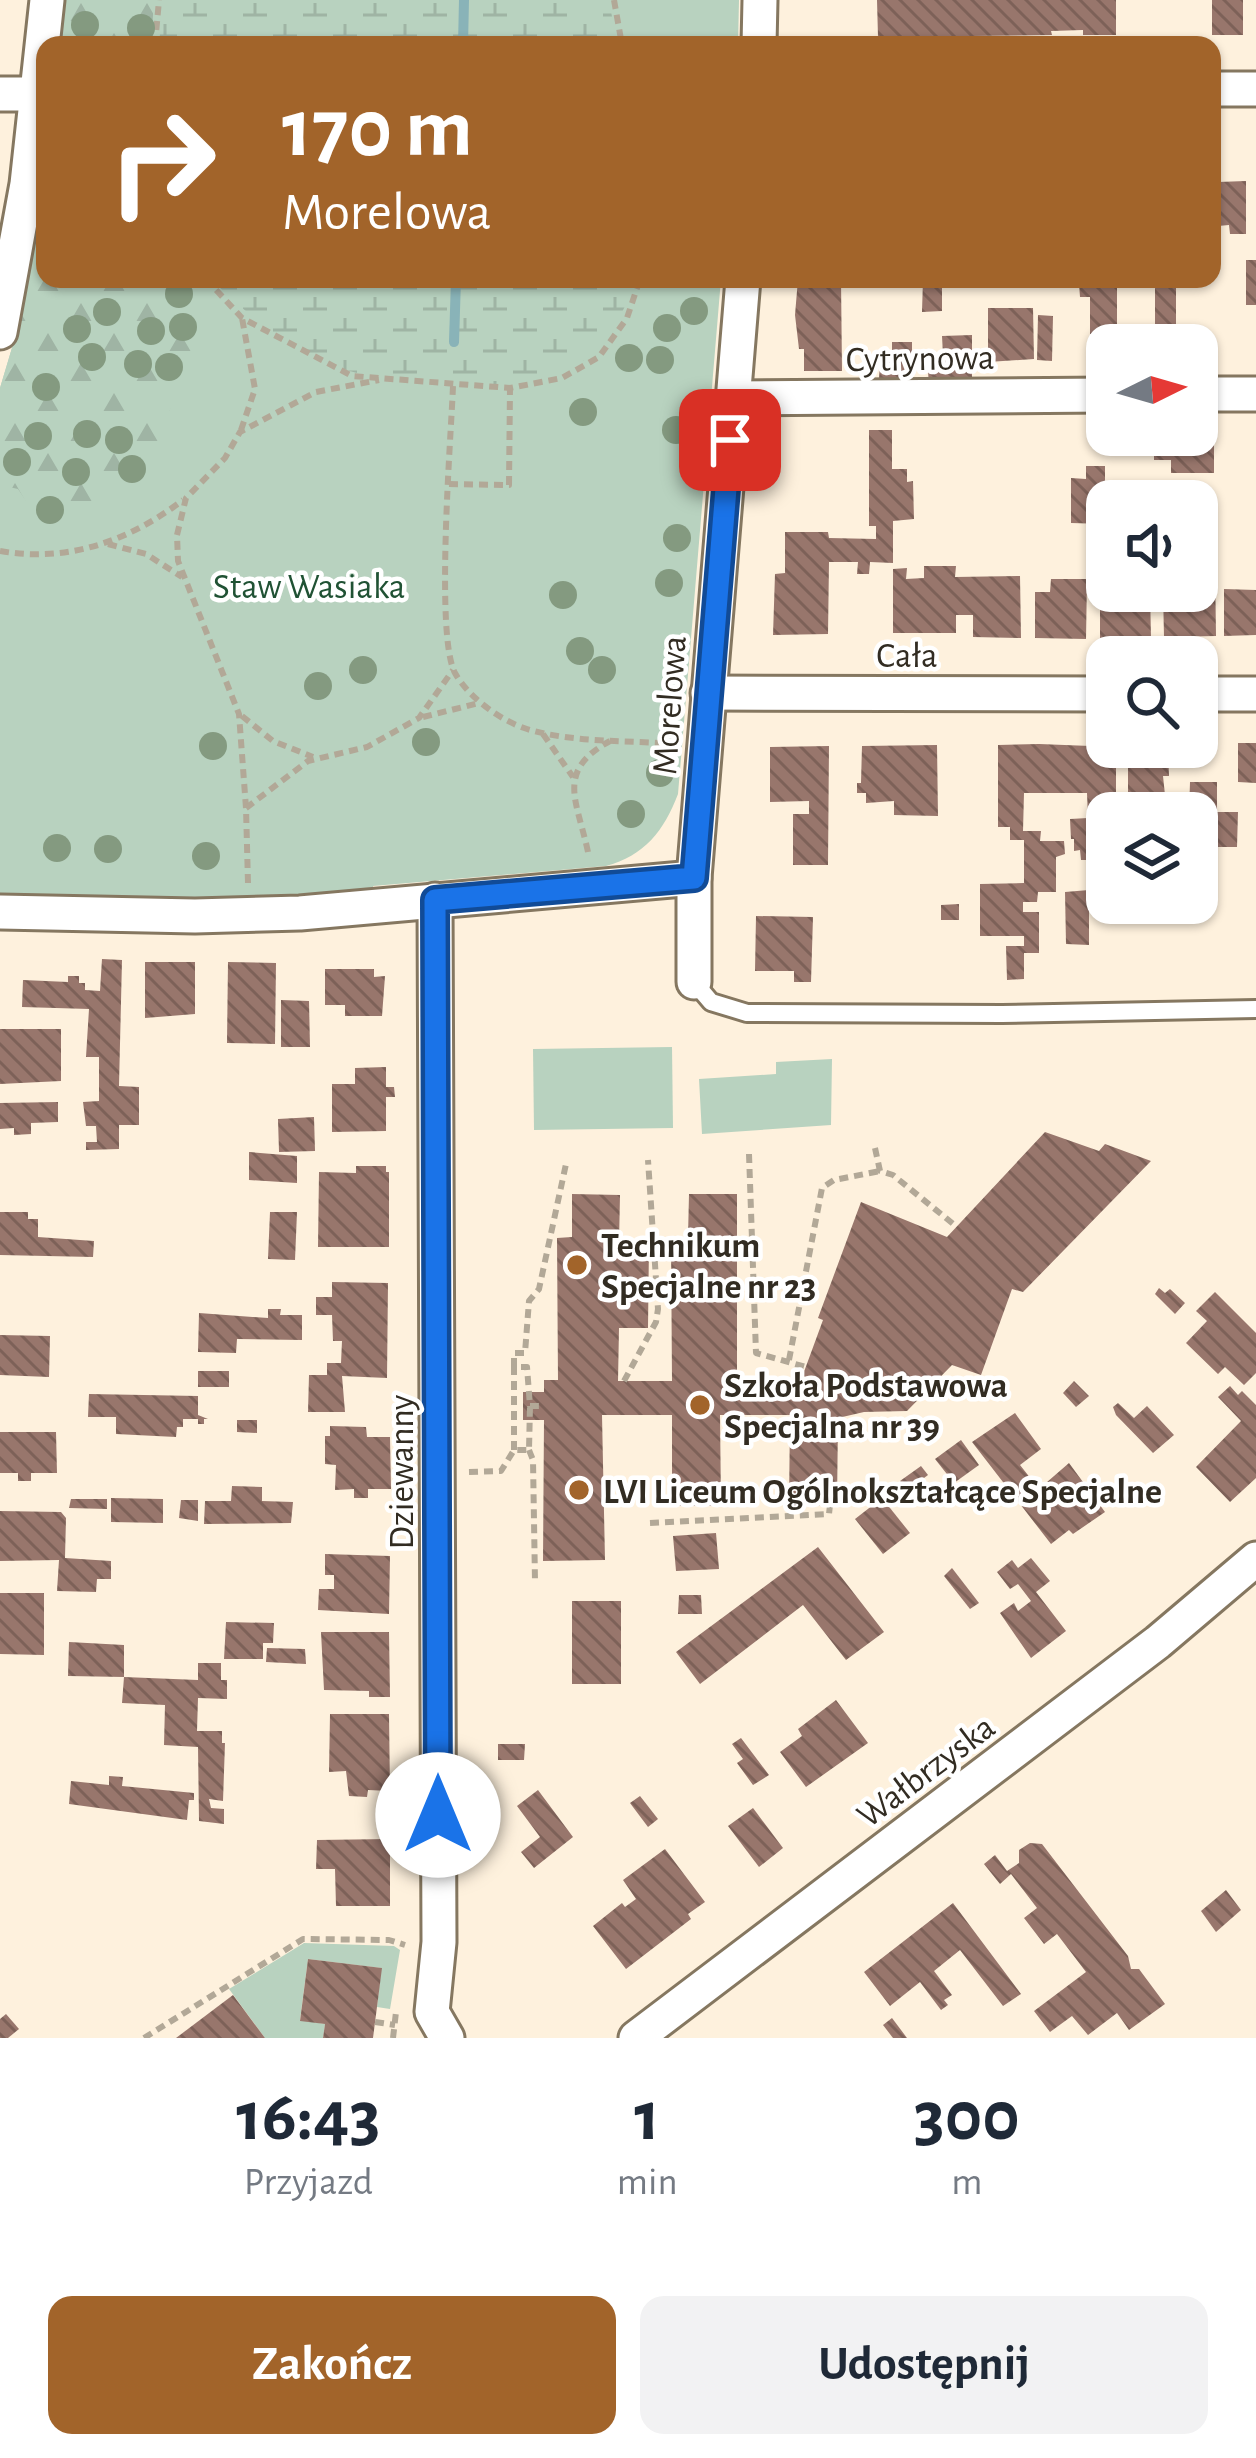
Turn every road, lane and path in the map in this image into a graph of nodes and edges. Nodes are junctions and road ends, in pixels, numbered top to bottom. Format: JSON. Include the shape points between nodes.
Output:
{"nodes":[{"id":1,"x":47,"y":0,"type":"edge"},
{"id":2,"x":159,"y":0,"type":"edge"},
{"id":3,"x":614,"y":0,"type":"edge"},
{"id":4,"x":760,"y":0,"type":"edge"},
{"id":5,"x":44,"y":36,"type":"edge"},
{"id":6,"x":156,"y":36,"type":"edge"},
{"id":7,"x":620,"y":36,"type":"edge"},
{"id":8,"x":759,"y":36,"type":"edge"},
{"id":9,"x":1221,"y":89,"type":"edge"},
{"id":10,"x":1256,"y":89,"type":"edge"},
{"id":11,"x":0,"y":94,"type":"edge"},
{"id":12,"x":36,"y":94,"type":"edge"},
{"id":13,"x":36,"y":110,"type":"edge"},
{"id":14,"x":214,"y":288,"type":"edge"},
{"id":15,"x":637,"y":288,"type":"edge"},
{"id":16,"x":742,"y":288,"type":"edge"},
{"id":17,"x":242,"y":318,"type":"junction"},
{"id":18,"x":0,"y":332,"type":"edge"},
{"id":19,"x":379,"y":380,"type":"junction"},
{"id":20,"x":453,"y":386,"type":"junction"},
{"id":21,"x":510,"y":388,"type":"junction"},
{"id":22,"x":1218,"y":394,"type":"edge"},
{"id":23,"x":1256,"y":394,"type":"edge"},
{"id":24,"x":1086,"y":395,"type":"edge"},
{"id":25,"x":733,"y":398,"type":"junction"},
{"id":26,"x":241,"y":432,"type":"junction"},
{"id":27,"x":449,"y":484,"type":"junction"},
{"id":28,"x":186,"y":498,"type":"junction"},
{"id":29,"x":104,"y":544,"type":"junction"},
{"id":30,"x":0,"y":551,"type":"edge"},
{"id":31,"x":185,"y":580,"type":"junction"},
{"id":32,"x":453,"y":670,"type":"junction"},
{"id":33,"x":707,"y":693,"type":"junction"},
{"id":34,"x":1086,"y":694,"type":"edge"},
{"id":35,"x":1218,"y":694,"type":"edge"},
{"id":36,"x":1256,"y":694,"type":"edge"},
{"id":37,"x":482,"y":702,"type":"junction"},
{"id":38,"x":239,"y":714,"type":"junction"},
{"id":39,"x":419,"y":718,"type":"junction"},
{"id":40,"x":540,"y":732,"type":"junction"},
{"id":41,"x":614,"y":739,"type":"junction"},
{"id":42,"x":704,"y":746,"type":"junction"},
{"id":43,"x":316,"y":758,"type":"junction"},
{"id":44,"x":572,"y":777,"type":"junction"},
{"id":45,"x":246,"y":808,"type":"junction"},
{"id":46,"x":694,"y":878,"type":"junction"},
{"id":47,"x":596,"y":887,"type":"junction"},
{"id":48,"x":435,"y":900,"type":"junction"},
{"id":49,"x":0,"y":912,"type":"edge"},
{"id":50,"x":248,"y":915,"type":"junction"},
{"id":51,"x":694,"y":982,"type":"joint"},
{"id":52,"x":1256,"y":1009,"type":"edge"},
{"id":53,"x":874,"y":1148,"type":"dead end"},
{"id":54,"x":749,"y":1154,"type":"dead end"},
{"id":55,"x":648,"y":1160,"type":"dead end"},
{"id":56,"x":566,"y":1164,"type":"dead end"},
{"id":57,"x":880,"y":1171,"type":"junction"},
{"id":58,"x":957,"y":1227,"type":"dead end"},
{"id":59,"x":789,"y":1360,"type":"junction"},
{"id":60,"x":514,"y":1367,"type":"junction"},
{"id":61,"x":806,"y":1367,"type":"dead end"},
{"id":62,"x":624,"y":1381,"type":"dead end"},
{"id":63,"x":530,"y":1406,"type":"junction"},
{"id":64,"x":544,"y":1406,"type":"dead end"},
{"id":65,"x":514,"y":1450,"type":"junction"},
{"id":66,"x":529,"y":1450,"type":"junction"},
{"id":67,"x":501,"y":1472,"type":"dead end"},
{"id":68,"x":830,"y":1505,"type":"dead end"},
{"id":69,"x":650,"y":1523,"type":"dead end"},
{"id":70,"x":1256,"y":1559,"type":"edge"},
{"id":71,"x":536,"y":1581,"type":"dead end"},
{"id":72,"x":402,"y":1963,"type":"dead end"},
{"id":73,"x":397,"y":2005,"type":"dead end"},
{"id":74,"x":375,"y":2022,"type":"dead end"},
{"id":75,"x":397,"y":2026,"type":"junction"},
{"id":76,"x":436,"y":2029,"type":"edge"},
{"id":77,"x":144,"y":2038,"type":"edge"},
{"id":78,"x":392,"y":2038,"type":"edge"},
{"id":79,"x":636,"y":2038,"type":"edge"}],
"edges":[{"from":1,"to":5,"type":"street"},
{"from":2,"to":6,"type":"path"},
{"from":3,"to":7,"type":"path"},
{"from":4,"to":8,"type":"street"},
{"from":9,"to":10,"type":"street"},
{"from":11,"to":12,"type":"street"},
{"from":13,"to":18,"type":"street"},
{"from":14,"to":17,"type":"path"},
{"from":15,"to":21,"type":"path","via":[[599,357],[562,378]]},
{"from":16,"to":25,"type":"street","name":"Morelowa"},
{"from":17,"to":19,"type":"path","via":[[333,368]]},
{"from":17,"to":26,"type":"path","via":[[255,389]]},
{"from":19,"to":20,"type":"path"},
{"from":19,"to":26,"type":"path","via":[[305,397]]},
{"from":20,"to":21,"type":"path"},
{"from":20,"to":27,"type":"path"},
{"from":21,"to":27,"type":"path","via":[[508,485]]},
{"from":22,"to":23,"type":"street"},
{"from":24,"to":25,"type":"street","name":"Cytrynowa"},
{"from":25,"to":33,"type":"street","name":"Morelowa"},
{"from":26,"to":28,"type":"path"},
{"from":27,"to":32,"type":"path"},
{"from":28,"to":29,"type":"path"},
{"from":28,"to":31,"type":"path","via":[[176,548]]},
{"from":29,"to":30,"type":"path","via":[[62,555]]},
{"from":29,"to":31,"type":"path","via":[[146,554]]},
{"from":31,"to":38,"type":"path"},
{"from":32,"to":37,"type":"path"},
{"from":32,"to":39,"type":"path"},
{"from":33,"to":34,"type":"street","name":"Cała"},
{"from":33,"to":42,"type":"street","name":"Morelowa"},
{"from":35,"to":36,"type":"street"},
{"from":37,"to":39,"type":"path"},
{"from":37,"to":40,"type":"path"},
{"from":38,"to":43,"type":"path","via":[[273,741]]},
{"from":38,"to":45,"type":"path"},
{"from":39,"to":43,"type":"path","via":[[367,747]]},
{"from":40,"to":41,"type":"path"},
{"from":40,"to":44,"type":"path"},
{"from":41,"to":42,"type":"path"},
{"from":41,"to":44,"type":"path","via":[[581,760]]},
{"from":42,"to":46,"type":"street","name":"Morelowa"},
{"from":43,"to":45,"type":"path"},
{"from":44,"to":47,"type":"path"},
{"from":45,"to":50,"type":"path"},
{"from":46,"to":47,"type":"street"},
{"from":46,"to":51,"type":"street","name":"Morelowa"},
{"from":47,"to":48,"type":"street"},
{"from":48,"to":50,"type":"street"},
{"from":48,"to":76,"type":"street","name":"Dziewanny"},
{"from":49,"to":50,"type":"street"},
{"from":51,"to":52,"type":"lane","via":[[710,1002],[748,1012]]},
{"from":53,"to":57,"type":"path"},
{"from":54,"to":59,"type":"path","via":[[756,1353]]},
{"from":55,"to":62,"type":"path","via":[[658,1309]]},
{"from":56,"to":60,"type":"path","via":[[539,1289],[529,1301],[525,1353],[514,1353]]},
{"from":57,"to":58,"type":"path"},
{"from":57,"to":59,"type":"path","via":[[822,1188]]},
{"from":59,"to":61,"type":"path"},
{"from":60,"to":63,"type":"path","via":[[527,1367]]},
{"from":60,"to":65,"type":"path"},
{"from":63,"to":64,"type":"path"},
{"from":63,"to":66,"type":"path"},
{"from":65,"to":66,"type":"path"},
{"from":65,"to":67,"type":"path"},
{"from":66,"to":71,"type":"path"},
{"from":68,"to":69,"type":"path","via":[[829,1514],[791,1519]]},
{"from":70,"to":79,"type":"street","name":"Wałbrzyska","via":[[1159,1642]]},
{"from":72,"to":77,"type":"path","via":[[405,1942],[303,1939]]},
{"from":73,"to":75,"type":"path"},
{"from":74,"to":75,"type":"path"},
{"from":75,"to":78,"type":"path"}]}
